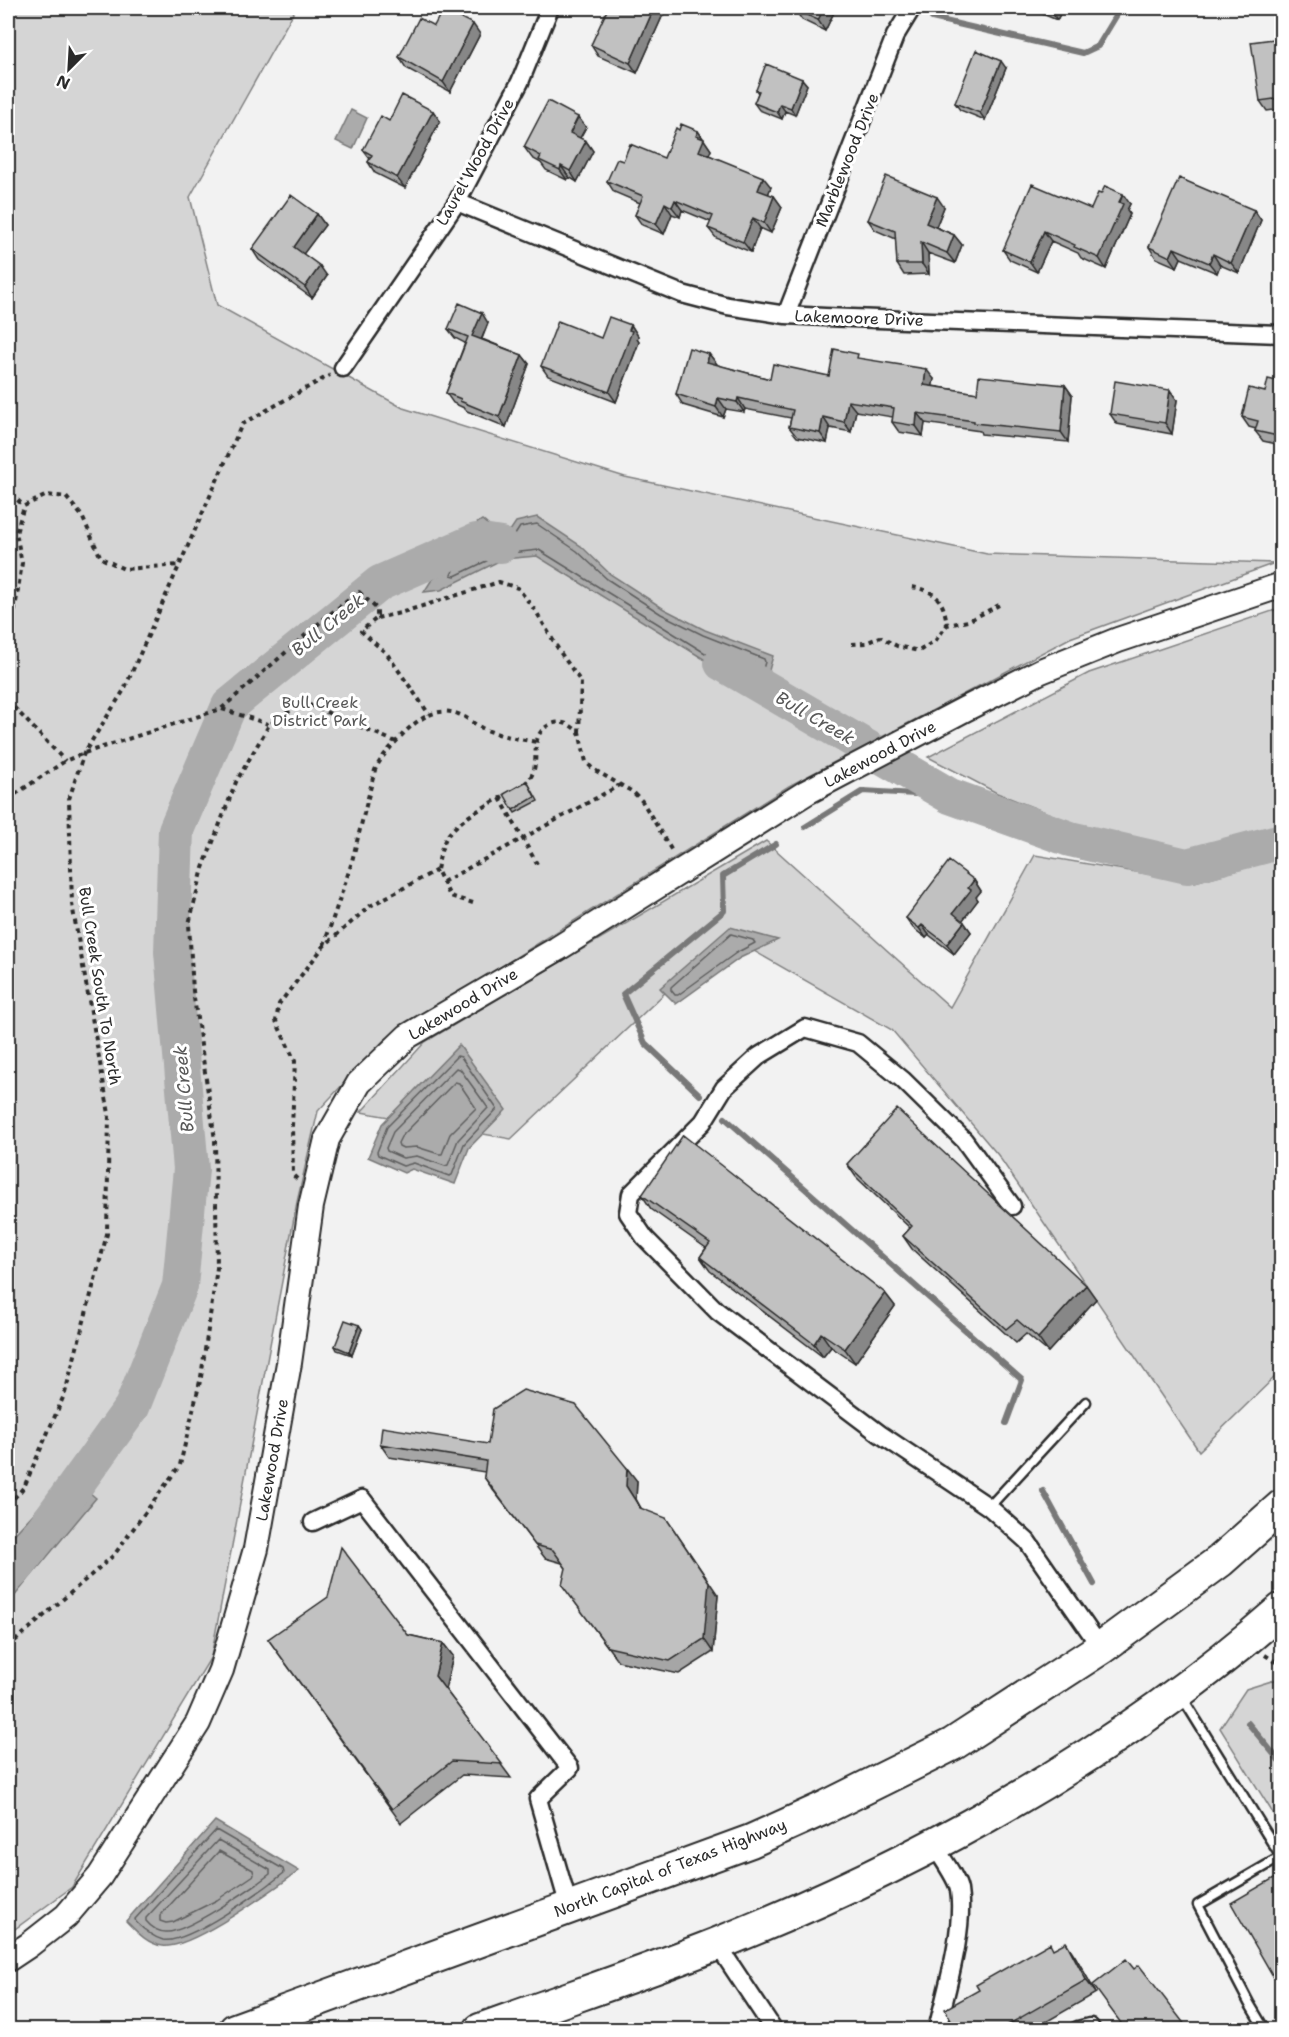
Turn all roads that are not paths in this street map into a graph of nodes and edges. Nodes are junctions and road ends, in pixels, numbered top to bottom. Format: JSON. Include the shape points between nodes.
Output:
{"nodes":[{"id":1,"x":550,"y":8,"type":"edge"},
{"id":2,"x":912,"y":8,"type":"edge"},
{"id":3,"x":457,"y":202,"type":"junction"},
{"id":4,"x":786,"y":315,"type":"junction"},
{"id":5,"x":1281,"y":334,"type":"edge"},
{"id":6,"x":343,"y":368,"type":"road end"},
{"id":7,"x":1281,"y":585,"type":"edge"},
{"id":8,"x":1012,"y":1206,"type":"dead end"},
{"id":9,"x":1086,"y":1402,"type":"dead end"},
{"id":10,"x":989,"y":1506,"type":"junction"},
{"id":11,"x":1281,"y":1506,"type":"edge"},
{"id":12,"x":313,"y":1522,"type":"dead end"},
{"id":13,"x":1281,"y":1609,"type":"edge"},
{"id":14,"x":1101,"y":1648,"type":"junction"},
{"id":15,"x":1179,"y":1692,"type":"junction"},
{"id":16,"x":934,"y":1845,"type":"junction"},
{"id":17,"x":569,"y":1906,"type":"junction"},
{"id":18,"x":717,"y":1944,"type":"junction"},
{"id":19,"x":8,"y":1959,"type":"edge"},
{"id":20,"x":235,"y":2030,"type":"edge"},
{"id":21,"x":480,"y":2030,"type":"edge"},
{"id":22,"x":774,"y":2030,"type":"edge"},
{"id":23,"x":937,"y":2030,"type":"edge"},
{"id":24,"x":1078,"y":2030,"type":"edge"},
{"id":25,"x":1092,"y":2030,"type":"edge"},
{"id":26,"x":1265,"y":2030,"type":"edge"}],
"edges":[{"from":1,"to":3,"type":"street","name":"Laurel Wood Drive","via":[[520,82]]},
{"from":2,"to":4,"type":"street","name":"Marblewood Drive","via":[[896,36]]},
{"from":3,"to":4,"type":"street","name":"Lakemoore Drive","via":[[682,294]]},
{"from":3,"to":6,"type":"street","name":"Laurel Wood Drive"},
{"from":4,"to":5,"type":"street","name":"Lakemoore Drive"},
{"from":7,"to":19,"type":"street","name":"Lakewood Drive","via":[[1118,640],[1041,671],[807,792],[557,949],[408,1036],[359,1083],[327,1139],[313,1198],[256,1549],[220,1670],[198,1723],[100,1876],[66,1916]]},
{"from":8,"to":10,"type":"street","via":[[964,1140],[903,1080],[858,1042],[805,1028],[759,1056],[724,1088],[703,1122],[631,1194],[628,1213],[645,1238],[717,1311],[880,1434]]},
{"from":9,"to":10,"type":"lane"},
{"from":10,"to":14,"type":"street","via":[[1027,1541]]},
{"from":11,"to":14,"type":"highway","name":"North Capital of Texas Highway","via":[[1220,1561]]},
{"from":12,"to":17,"type":"street","via":[[362,1499],[570,1768],[538,1799]]},
{"from":13,"to":15,"type":"highway"},
{"from":14,"to":17,"type":"highway","name":"North Capital of Texas Highway","via":[[953,1744],[822,1809],[751,1841]]},
{"from":15,"to":16,"type":"highway","via":[[1090,1755]]},
{"from":15,"to":26,"type":"lane","via":[[1281,1857],[1198,1905]]},
{"from":16,"to":18,"type":"highway"},
{"from":16,"to":23,"type":"street","via":[[959,1889],[954,1956]]},
{"from":17,"to":20,"type":"highway","name":"North Capital of Texas Highway"},
{"from":18,"to":21,"type":"highway"},
{"from":18,"to":22,"type":"street"},
{"from":24,"to":25,"type":"street"}]}
